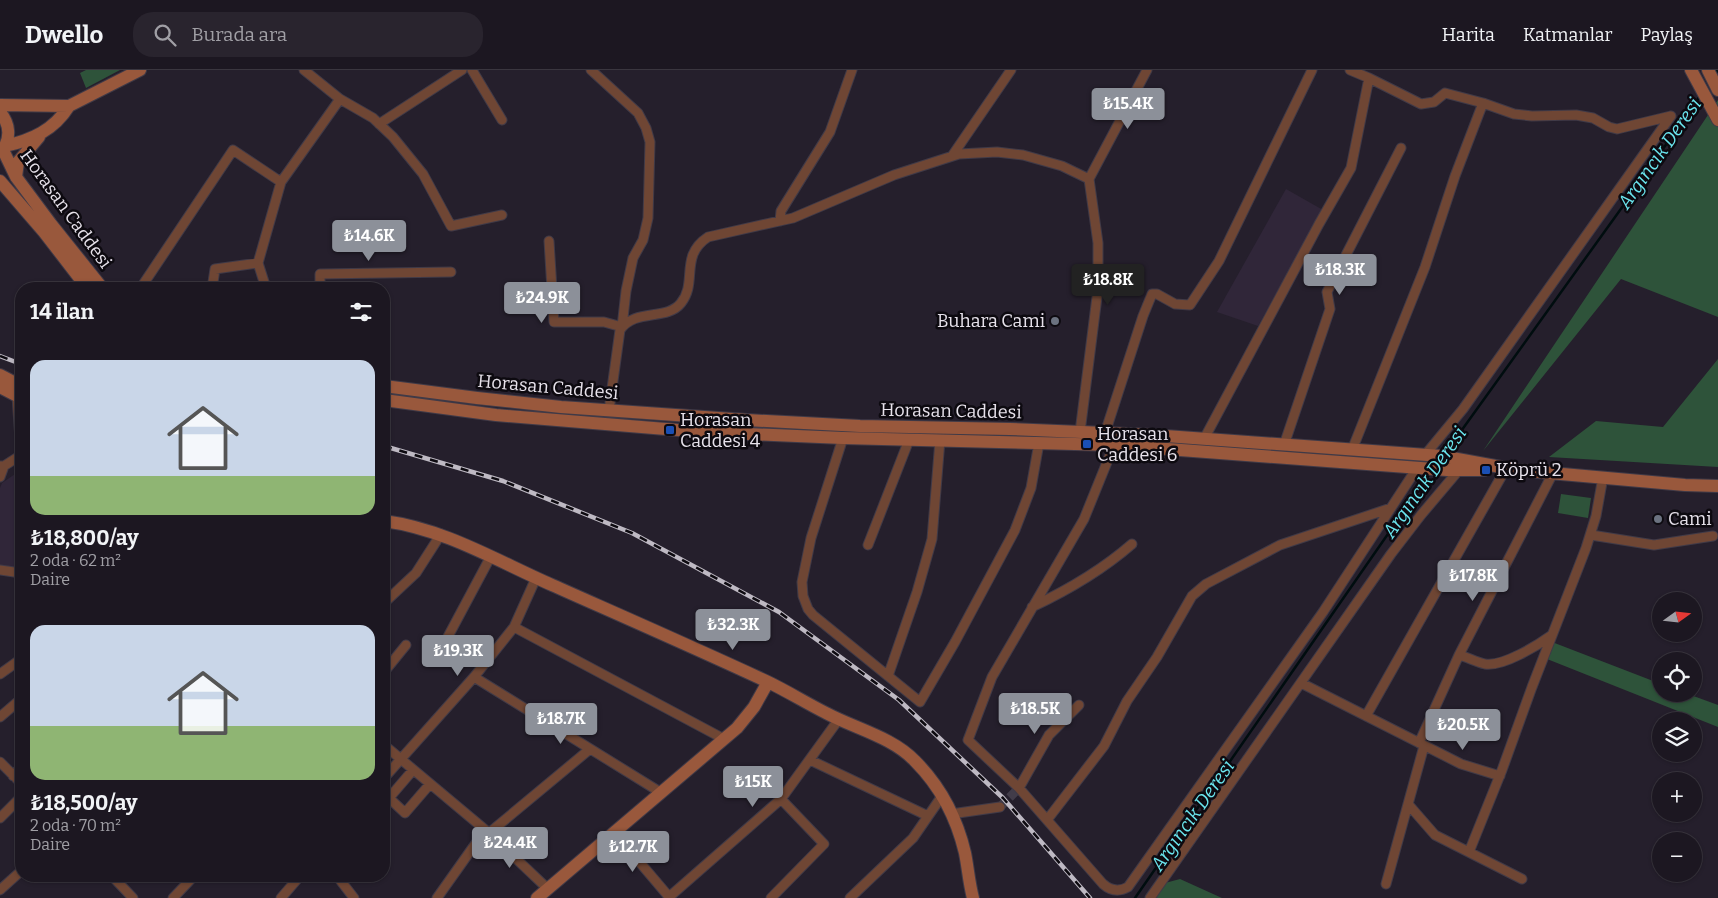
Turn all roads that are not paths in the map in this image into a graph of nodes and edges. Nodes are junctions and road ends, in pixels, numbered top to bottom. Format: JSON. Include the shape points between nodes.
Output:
{"nodes":[{"id":1,"x":140,"y":70,"type":"edge"},
{"id":2,"x":304,"y":70,"type":"edge"},
{"id":3,"x":462,"y":70,"type":"edge"},
{"id":4,"x":472,"y":70,"type":"edge"},
{"id":5,"x":591,"y":70,"type":"edge"},
{"id":6,"x":852,"y":70,"type":"edge"},
{"id":7,"x":1011,"y":70,"type":"edge"},
{"id":8,"x":1147,"y":70,"type":"edge"},
{"id":9,"x":1312,"y":70,"type":"edge"},
{"id":10,"x":1350,"y":70,"type":"edge"},
{"id":11,"x":1691,"y":70,"type":"edge"},
{"id":12,"x":1369,"y":78,"type":"junction"},
{"id":13,"x":340,"y":99,"type":"junction"},
{"id":14,"x":1483,"y":103,"type":"junction"},
{"id":15,"x":0,"y":105,"type":"edge"},
{"id":16,"x":69,"y":106,"type":"junction"},
{"id":17,"x":0,"y":112,"type":"edge"},
{"id":18,"x":502,"y":120,"type":"dead end"},
{"id":19,"x":1718,"y":120,"type":"edge"},
{"id":20,"x":379,"y":124,"type":"junction"},
{"id":21,"x":42,"y":134,"type":"junction"},
{"id":22,"x":1400,"y":148,"type":"dead end"},
{"id":23,"x":3,"y":150,"type":"edge"},
{"id":24,"x":952,"y":156,"type":"junction"},
{"id":25,"x":16,"y":176,"type":"junction"},
{"id":26,"x":1088,"y":179,"type":"junction"},
{"id":27,"x":0,"y":181,"type":"edge"},
{"id":28,"x":281,"y":182,"type":"junction"},
{"id":29,"x":502,"y":214,"type":"dead end"},
{"id":30,"x":780,"y":221,"type":"junction"},
{"id":31,"x":549,"y":240,"type":"dead end"},
{"id":32,"x":258,"y":263,"type":"junction"},
{"id":33,"x":451,"y":272,"type":"dead end"},
{"id":34,"x":83,"y":282,"type":"edge"},
{"id":35,"x":97,"y":282,"type":"edge"},
{"id":36,"x":145,"y":282,"type":"edge"},
{"id":37,"x":213,"y":282,"type":"edge"},
{"id":38,"x":264,"y":282,"type":"edge"},
{"id":39,"x":320,"y":282,"type":"edge"},
{"id":40,"x":622,"y":327,"type":"junction"},
{"id":41,"x":0,"y":375,"type":"edge"},
{"id":42,"x":0,"y":387,"type":"edge"},
{"id":43,"x":390,"y":387,"type":"edge"},
{"id":44,"x":15,"y":388,"type":"edge"},
{"id":45,"x":15,"y":392,"type":"edge"},
{"id":46,"x":390,"y":401,"type":"edge"},
{"id":47,"x":609,"y":410,"type":"junction"},
{"id":48,"x":1080,"y":432,"type":"junction"},
{"id":49,"x":1105,"y":433,"type":"junction"},
{"id":50,"x":843,"y":438,"type":"junction"},
{"id":51,"x":1204,"y":439,"type":"junction"},
{"id":52,"x":909,"y":440,"type":"junction"},
{"id":53,"x":940,"y":440,"type":"junction"},
{"id":54,"x":1039,"y":442,"type":"junction"},
{"id":55,"x":1114,"y":445,"type":"junction"},
{"id":56,"x":1284,"y":445,"type":"junction"},
{"id":57,"x":1352,"y":450,"type":"junction"},
{"id":58,"x":1425,"y":455,"type":"junction"},
{"id":59,"x":15,"y":458,"type":"edge"},
{"id":60,"x":2,"y":466,"type":"edge"},
{"id":61,"x":1417,"y":468,"type":"junction"},
{"id":62,"x":1459,"y":470,"type":"junction"},
{"id":63,"x":1511,"y":470,"type":"junction"},
{"id":64,"x":1553,"y":473,"type":"junction"},
{"id":65,"x":0,"y":477,"type":"edge"},
{"id":66,"x":1603,"y":477,"type":"junction"},
{"id":67,"x":1718,"y":486,"type":"edge"},
{"id":68,"x":1391,"y":508,"type":"junction"},
{"id":69,"x":390,"y":522,"type":"edge"},
{"id":70,"x":441,"y":534,"type":"junction"},
{"id":71,"x":1591,"y":535,"type":"junction"},
{"id":72,"x":1712,"y":536,"type":"dead end"},
{"id":73,"x":1132,"y":544,"type":"dead end"},
{"id":74,"x":868,"y":546,"type":"dead end"},
{"id":75,"x":492,"y":556,"type":"junction"},
{"id":76,"x":0,"y":570,"type":"edge"},
{"id":77,"x":15,"y":572,"type":"edge"},
{"id":78,"x":536,"y":578,"type":"junction"},
{"id":79,"x":390,"y":598,"type":"edge"},
{"id":80,"x":1032,"y":608,"type":"junction"},
{"id":81,"x":514,"y":628,"type":"junction"},
{"id":82,"x":1552,"y":634,"type":"junction"},
{"id":83,"x":444,"y":644,"type":"dead end"},
{"id":84,"x":406,"y":645,"type":"dead end"},
{"id":85,"x":1459,"y":654,"type":"junction"},
{"id":86,"x":15,"y":663,"type":"edge"},
{"id":87,"x":390,"y":665,"type":"edge"},
{"id":88,"x":0,"y":674,"type":"edge"},
{"id":89,"x":888,"y":676,"type":"junction"},
{"id":90,"x":474,"y":677,"type":"junction"},
{"id":91,"x":768,"y":682,"type":"junction"},
{"id":92,"x":1301,"y":682,"type":"junction"},
{"id":93,"x":15,"y":704,"type":"edge"},
{"id":94,"x":1079,"y":705,"type":"dead end"},
{"id":95,"x":1366,"y":716,"type":"junction"},
{"id":96,"x":0,"y":717,"type":"edge"},
{"id":97,"x":839,"y":720,"type":"junction"},
{"id":98,"x":724,"y":739,"type":"junction"},
{"id":99,"x":1421,"y":744,"type":"junction"},
{"id":100,"x":590,"y":749,"type":"junction"},
{"id":101,"x":390,"y":750,"type":"edge"},
{"id":102,"x":400,"y":759,"type":"junction"},
{"id":103,"x":810,"y":760,"type":"junction"},
{"id":104,"x":0,"y":762,"type":"edge"},
{"id":105,"x":413,"y":770,"type":"junction"},
{"id":106,"x":390,"y":771,"type":"edge"},
{"id":107,"x":15,"y":774,"type":"edge"},
{"id":108,"x":13,"y":776,"type":"joint"},
{"id":109,"x":1500,"y":776,"type":"junction"},
{"id":110,"x":430,"y":784,"type":"junction"},
{"id":111,"x":1019,"y":788,"type":"junction"},
{"id":112,"x":660,"y":792,"type":"junction"},
{"id":113,"x":942,"y":796,"type":"junction"},
{"id":114,"x":390,"y":797,"type":"edge"},
{"id":115,"x":390,"y":799,"type":"edge"},
{"id":116,"x":781,"y":799,"type":"junction"},
{"id":117,"x":15,"y":803,"type":"edge"},
{"id":118,"x":1408,"y":804,"type":"junction"},
{"id":119,"x":1000,"y":807,"type":"tunnel mouth"},
{"id":120,"x":951,"y":814,"type":"junction"},
{"id":121,"x":928,"y":816,"type":"junction"},
{"id":122,"x":0,"y":818,"type":"edge"},
{"id":123,"x":1047,"y":820,"type":"junction"},
{"id":124,"x":614,"y":832,"type":"junction"},
{"id":125,"x":489,"y":833,"type":"junction"},
{"id":126,"x":1469,"y":852,"type":"junction"},
{"id":127,"x":15,"y":876,"type":"edge"},
{"id":128,"x":1522,"y":879,"type":"dead end"},
{"id":129,"x":118,"y":882,"type":"edge"},
{"id":130,"x":188,"y":882,"type":"edge"},
{"id":131,"x":295,"y":882,"type":"edge"},
{"id":132,"x":342,"y":882,"type":"edge"},
{"id":133,"x":1386,"y":884,"type":"dead end"},
{"id":134,"x":548,"y":889,"type":"junction"},
{"id":135,"x":0,"y":890,"type":"edge"},
{"id":136,"x":857,"y":896,"type":"edge"},
{"id":137,"x":133,"y":898,"type":"edge"},
{"id":138,"x":173,"y":898,"type":"edge"},
{"id":139,"x":281,"y":898,"type":"edge"},
{"id":140,"x":354,"y":898,"type":"edge"},
{"id":141,"x":437,"y":898,"type":"edge"},
{"id":142,"x":538,"y":898,"type":"edge"},
{"id":143,"x":669,"y":898,"type":"edge"},
{"id":144,"x":771,"y":898,"type":"edge"},
{"id":145,"x":972,"y":898,"type":"edge"},
{"id":146,"x":1150,"y":898,"type":"edge"}],
"edges":[{"from":1,"to":16,"type":"street"},
{"from":2,"to":13,"type":"street"},
{"from":3,"to":20,"type":"street"},
{"from":4,"to":18,"type":"street"},
{"from":5,"to":40,"type":"street","via":[[638,113],[650,142],[648,218],[633,258]]},
{"from":6,"to":30,"type":"street","via":[[830,132],[782,210]]},
{"from":7,"to":24,"type":"street"},
{"from":8,"to":26,"type":"street"},
{"from":9,"to":49,"type":"street","via":[[1219,261],[1190,305],[1175,304],[1152,294]]},
{"from":10,"to":12,"type":"street"},
{"from":11,"to":19,"type":"street"},
{"from":12,"to":14,"type":"street","via":[[1421,104],[1434,102],[1445,92]]},
{"from":12,"to":51,"type":"street","via":[[1351,168]]},
{"from":13,"to":20,"type":"street"},
{"from":13,"to":28,"type":"street"},
{"from":14,"to":57,"type":"street","via":[[1425,267]]},
{"from":14,"to":58,"type":"street","via":[[1522,116],[1585,116],[1617,129],[1671,116],[1469,401]]},
{"from":15,"to":16,"type":"street"},
{"from":16,"to":21,"type":"street","via":[[55,125]]},
{"from":17,"to":23,"type":"street","via":[[8,128]]},
{"from":20,"to":29,"type":"street","via":[[423,174],[451,226]]},
{"from":21,"to":23,"type":"street"},
{"from":21,"to":25,"type":"street","via":[[18,162]]},
{"from":22,"to":56,"type":"street","via":[[1327,292],[1330,309]]},
{"from":23,"to":25,"type":"street","name":"Horasan Caddesi"},
{"from":24,"to":26,"type":"street","via":[[984,152],[1023,155],[1062,166]]},
{"from":24,"to":30,"type":"street","via":[[894,175]]},
{"from":25,"to":35,"type":"street","name":"Horasan Caddesi"},
{"from":26,"to":48,"type":"street","via":[[1098,243],[1098,289]]},
{"from":27,"to":34,"type":"street","name":"Horasan Caddesi"},
{"from":28,"to":32,"type":"street"},
{"from":28,"to":36,"type":"street","via":[[233,150]]},
{"from":30,"to":40,"type":"street","via":[[714,235],[703,241],[692,255],[682,302],[672,310],[632,319]]},
{"from":31,"to":40,"type":"street","via":[[554,322],[604,322]]},
{"from":32,"to":37,"type":"street","via":[[215,269]]},
{"from":32,"to":38,"type":"street"},
{"from":33,"to":39,"type":"street","via":[[320,274]]},
{"from":40,"to":47,"type":"street"},
{"from":41,"to":44,"type":"street"},
{"from":42,"to":45,"type":"street"},
{"from":43,"to":47,"type":"street","name":"Horasan Caddesi"},
{"from":46,"to":50,"type":"street","name":"Horasan Caddesi","via":[[534,419]]},
{"from":47,"to":48,"type":"street","name":"Horasan Caddesi","via":[[860,426]]},
{"from":48,"to":49,"type":"street","name":"Horasan Caddesi"},
{"from":49,"to":51,"type":"street","name":"Horasan Caddesi"},
{"from":50,"to":52,"type":"street","name":"Horasan Caddesi"},
{"from":50,"to":89,"type":"street","via":[[811,538],[802,582],[803,596],[813,615]]},
{"from":51,"to":56,"type":"street","name":"Horasan Caddesi"},
{"from":52,"to":53,"type":"street","name":"Horasan Caddesi"},
{"from":52,"to":74,"type":"street"},
{"from":53,"to":54,"type":"street","name":"Horasan Caddesi"},
{"from":53,"to":89,"type":"street","via":[[932,539]]},
{"from":54,"to":55,"type":"street","name":"Horasan Caddesi"},
{"from":54,"to":89,"type":"street","via":[[1031,488],[1018,523],[920,702]]},
{"from":55,"to":61,"type":"street","name":"Horasan Caddesi"},
{"from":55,"to":80,"type":"street","via":[[1084,519]]},
{"from":56,"to":57,"type":"street","name":"Horasan Caddesi"},
{"from":57,"to":58,"type":"street","name":"Horasan Caddesi"},
{"from":58,"to":63,"type":"street","name":"Horasan Caddesi"},
{"from":59,"to":60,"type":"street"},
{"from":60,"to":65,"type":"street"},
{"from":61,"to":62,"type":"street","name":"Horasan Caddesi"},
{"from":61,"to":68,"type":"street"},
{"from":62,"to":63,"type":"street","name":"Horasan Caddesi"},
{"from":62,"to":92,"type":"street","via":[[1406,534]]},
{"from":63,"to":64,"type":"street","name":"Horasan Caddesi"},
{"from":63,"to":95,"type":"street"},
{"from":64,"to":66,"type":"street","name":"Horasan Caddesi"},
{"from":64,"to":85,"type":"street"},
{"from":66,"to":67,"type":"street","name":"Horasan Caddesi"},
{"from":66,"to":71,"type":"street"},
{"from":68,"to":123,"type":"street","via":[[1280,544],[1197,590],[1158,657],[1127,701],[1104,746]]},
{"from":68,"to":123,"type":"street","via":[[1317,620],[1128,887],[1117,890],[1106,887]]},
{"from":69,"to":70,"type":"street"},
{"from":70,"to":75,"type":"street"},
{"from":70,"to":79,"type":"street","via":[[416,574]]},
{"from":71,"to":72,"type":"street","via":[[1654,545]]},
{"from":71,"to":82,"type":"street"},
{"from":73,"to":80,"type":"street","via":[[1069,590]]},
{"from":75,"to":78,"type":"street"},
{"from":75,"to":83,"type":"street"},
{"from":76,"to":77,"type":"street"},
{"from":78,"to":81,"type":"street"},
{"from":78,"to":91,"type":"street"},
{"from":80,"to":111,"type":"street","via":[[992,677],[968,740]]},
{"from":81,"to":90,"type":"street"},
{"from":81,"to":98,"type":"street"},
{"from":82,"to":85,"type":"street","via":[[1522,654],[1495,663],[1486,664]]},
{"from":82,"to":109,"type":"street"},
{"from":84,"to":87,"type":"street"},
{"from":85,"to":99,"type":"street"},
{"from":86,"to":88,"type":"street"},
{"from":90,"to":100,"type":"street"},
{"from":90,"to":102,"type":"street"},
{"from":91,"to":97,"type":"street"},
{"from":91,"to":98,"type":"street","via":[[746,718]]},
{"from":92,"to":95,"type":"street"},
{"from":92,"to":146,"type":"street"},
{"from":93,"to":96,"type":"street"},
{"from":94,"to":111,"type":"street","via":[[1048,735]]},
{"from":95,"to":99,"type":"street"},
{"from":97,"to":103,"type":"street"},
{"from":97,"to":113,"type":"street","via":[[901,749],[923,769]]},
{"from":98,"to":112,"type":"street"},
{"from":99,"to":109,"type":"street","via":[[1461,764]]},
{"from":99,"to":118,"type":"street"},
{"from":100,"to":112,"type":"street"},
{"from":100,"to":125,"type":"street"},
{"from":101,"to":102,"type":"street"},
{"from":102,"to":105,"type":"street"},
{"from":102,"to":106,"type":"street"},
{"from":103,"to":116,"type":"street"},
{"from":103,"to":121,"type":"street"},
{"from":104,"to":108,"type":"street"},
{"from":105,"to":110,"type":"street"},
{"from":105,"to":114,"type":"street"},
{"from":107,"to":108,"type":"street"},
{"from":109,"to":126,"type":"street"},
{"from":110,"to":115,"type":"street","via":[[405,813]]},
{"from":110,"to":125,"type":"street"},
{"from":111,"to":123,"type":"street"},
{"from":112,"to":124,"type":"street"},
{"from":113,"to":120,"type":"street"},
{"from":113,"to":121,"type":"street"},
{"from":116,"to":143,"type":"street"},
{"from":116,"to":144,"type":"street","via":[[824,844]]},
{"from":117,"to":122,"type":"street"},
{"from":118,"to":126,"type":"street","via":[[1435,836]]},
{"from":118,"to":133,"type":"street"},
{"from":119,"to":120,"type":"street"},
{"from":120,"to":145,"type":"street","via":[[964,852]]},
{"from":121,"to":136,"type":"street","via":[[913,838]]},
{"from":124,"to":134,"type":"street"},
{"from":124,"to":143,"type":"street"},
{"from":125,"to":134,"type":"street"},
{"from":125,"to":141,"type":"street","via":[[476,843]]},
{"from":126,"to":128,"type":"street"},
{"from":127,"to":135,"type":"street"},
{"from":129,"to":137,"type":"street"},
{"from":130,"to":138,"type":"street"},
{"from":131,"to":139,"type":"street"},
{"from":132,"to":140,"type":"street"},
{"from":134,"to":142,"type":"street"}]}
